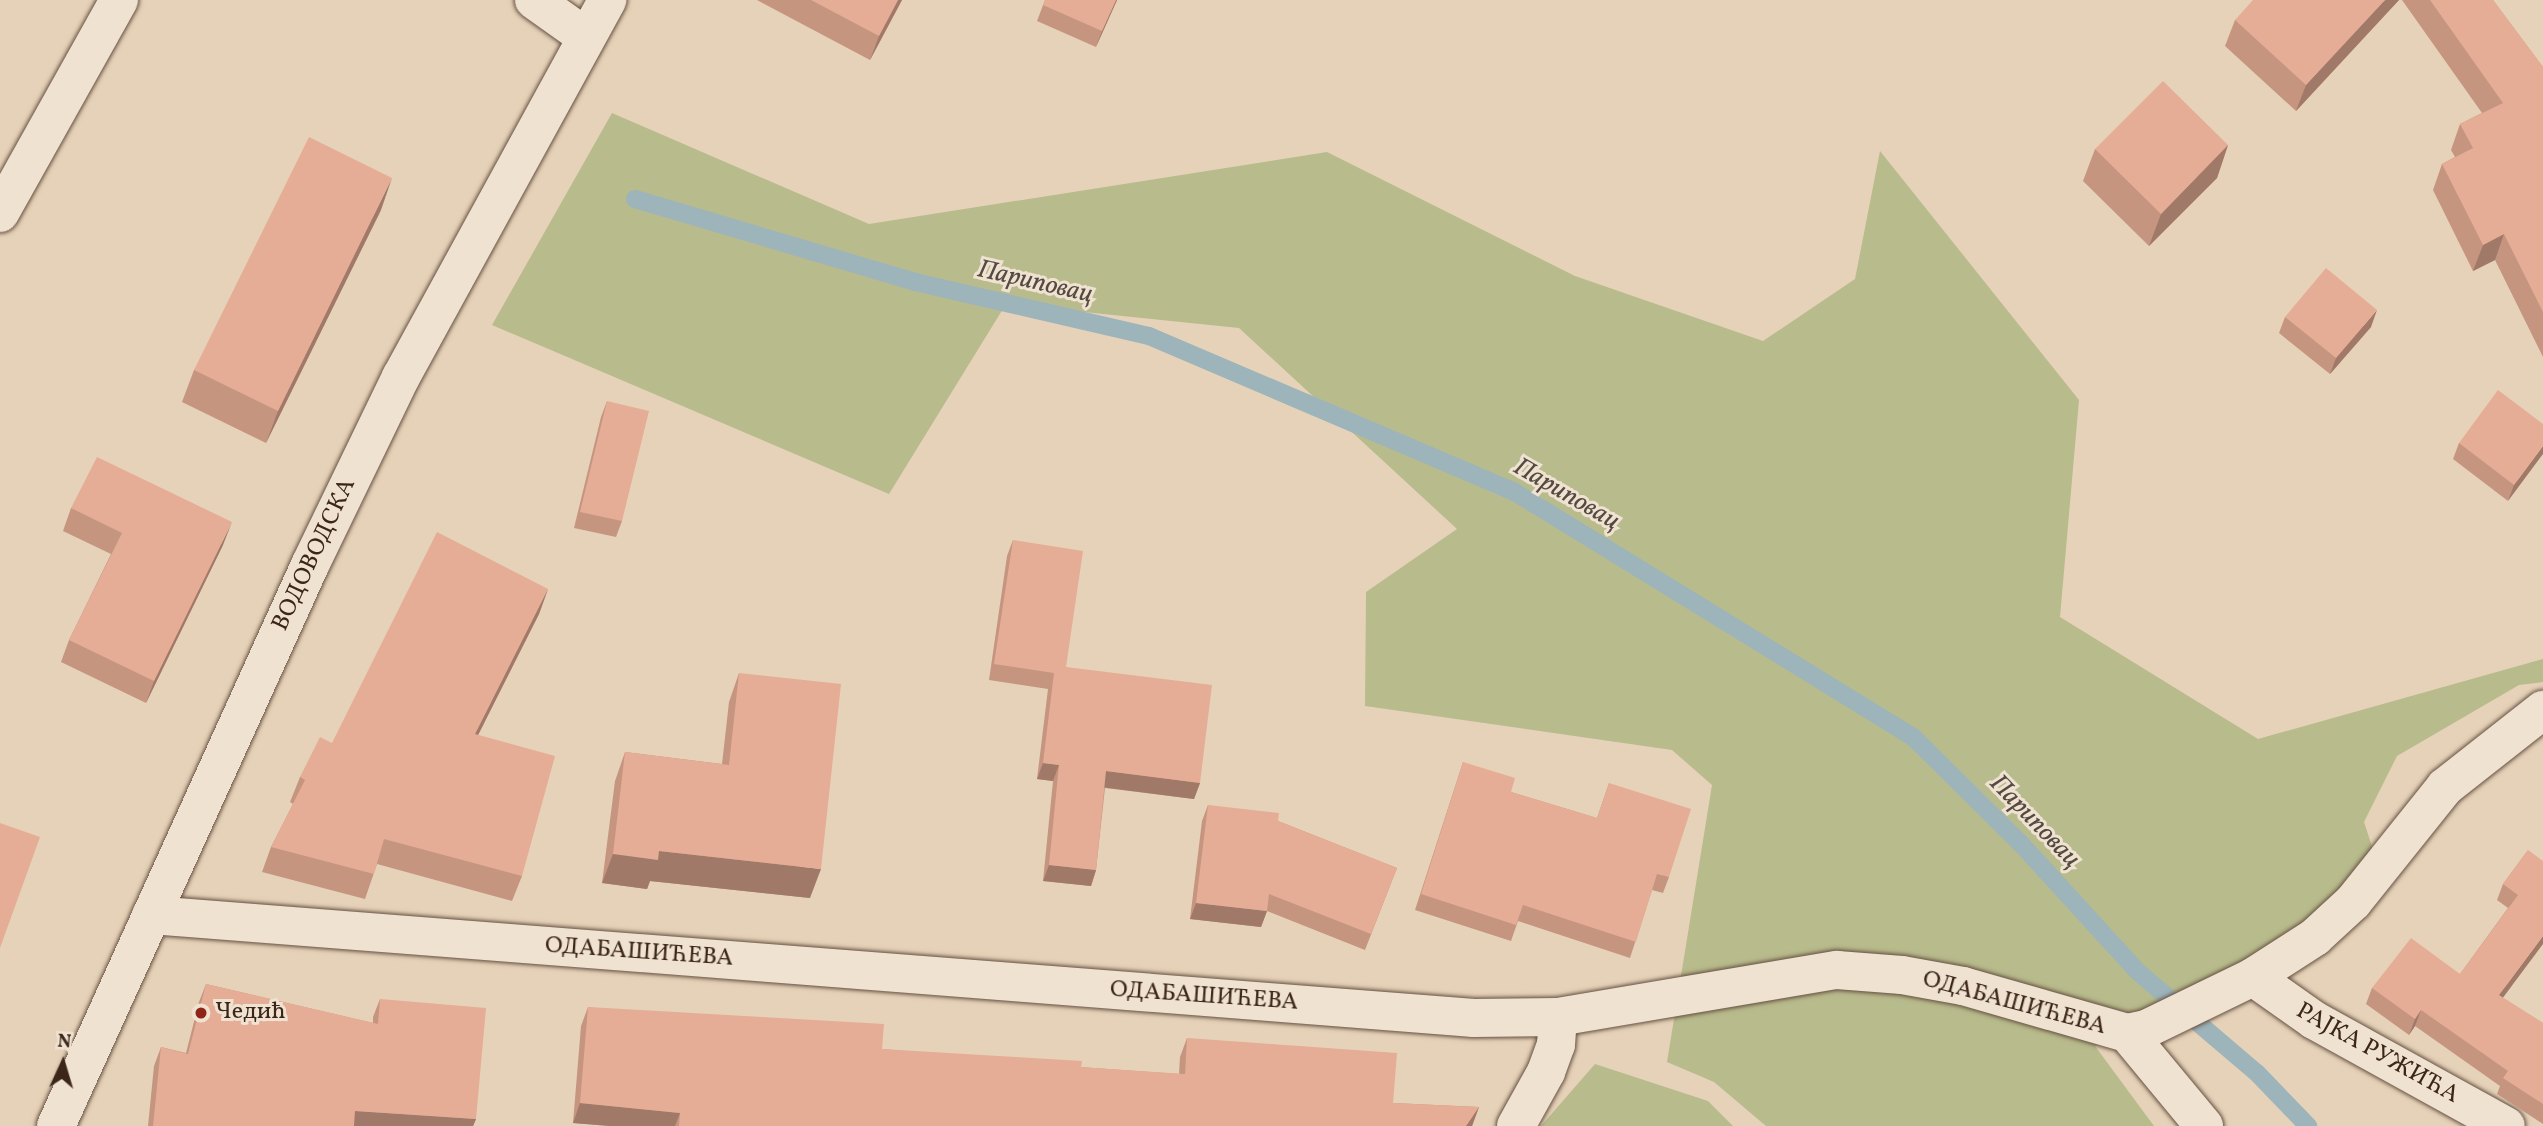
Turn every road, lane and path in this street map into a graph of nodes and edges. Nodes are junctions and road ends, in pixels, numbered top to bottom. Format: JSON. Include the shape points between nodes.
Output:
{"nodes":[{"id":1,"x":119,"y":0,"type":"edge"},
{"id":2,"x":534,"y":0,"type":"edge"},
{"id":3,"x":607,"y":0,"type":"edge"},
{"id":4,"x":586,"y":37,"type":"junction"},
{"id":5,"x":0,"y":213,"type":"edge"},
{"id":6,"x":2543,"y":710,"type":"edge"},
{"id":7,"x":151,"y":915,"type":"junction"},
{"id":8,"x":2253,"y":977,"type":"junction"},
{"id":9,"x":1558,"y":1017,"type":"junction"},
{"id":10,"x":2137,"y":1031,"type":"junction"},
{"id":11,"x":56,"y":1126,"type":"edge"},
{"id":12,"x":1516,"y":1126,"type":"edge"},
{"id":13,"x":2204,"y":1126,"type":"edge"},
{"id":14,"x":2506,"y":1126,"type":"edge"}],
"edges":[{"from":1,"to":5,"type":"street"},
{"from":2,"to":4,"type":"street"},
{"from":3,"to":4,"type":"street","name":"ВОДОВОДСКА"},
{"from":4,"to":7,"type":"street","name":"ВОДОВОДСКА","via":[[401,377]]},
{"from":6,"to":8,"type":"street","via":[[2445,787],[2354,902],[2315,937]]},
{"from":7,"to":9,"type":"street","name":"ОДАБАШИЋЕВА","via":[[1474,1018]]},
{"from":7,"to":11,"type":"street","name":"ВОДОВОДСКА"},
{"from":8,"to":10,"type":"street"},
{"from":8,"to":14,"type":"street","name":"РАЈКА РУЖИЋА","via":[[2314,1020]]},
{"from":9,"to":10,"type":"street","name":"ОДАБАШИЋЕВА","via":[[1837,970],[1963,986]]},
{"from":9,"to":12,"type":"street","via":[[1556,1045],[1546,1072]]},
{"from":10,"to":13,"type":"street","name":"ОДАБАШИЋЕВА"}]}
